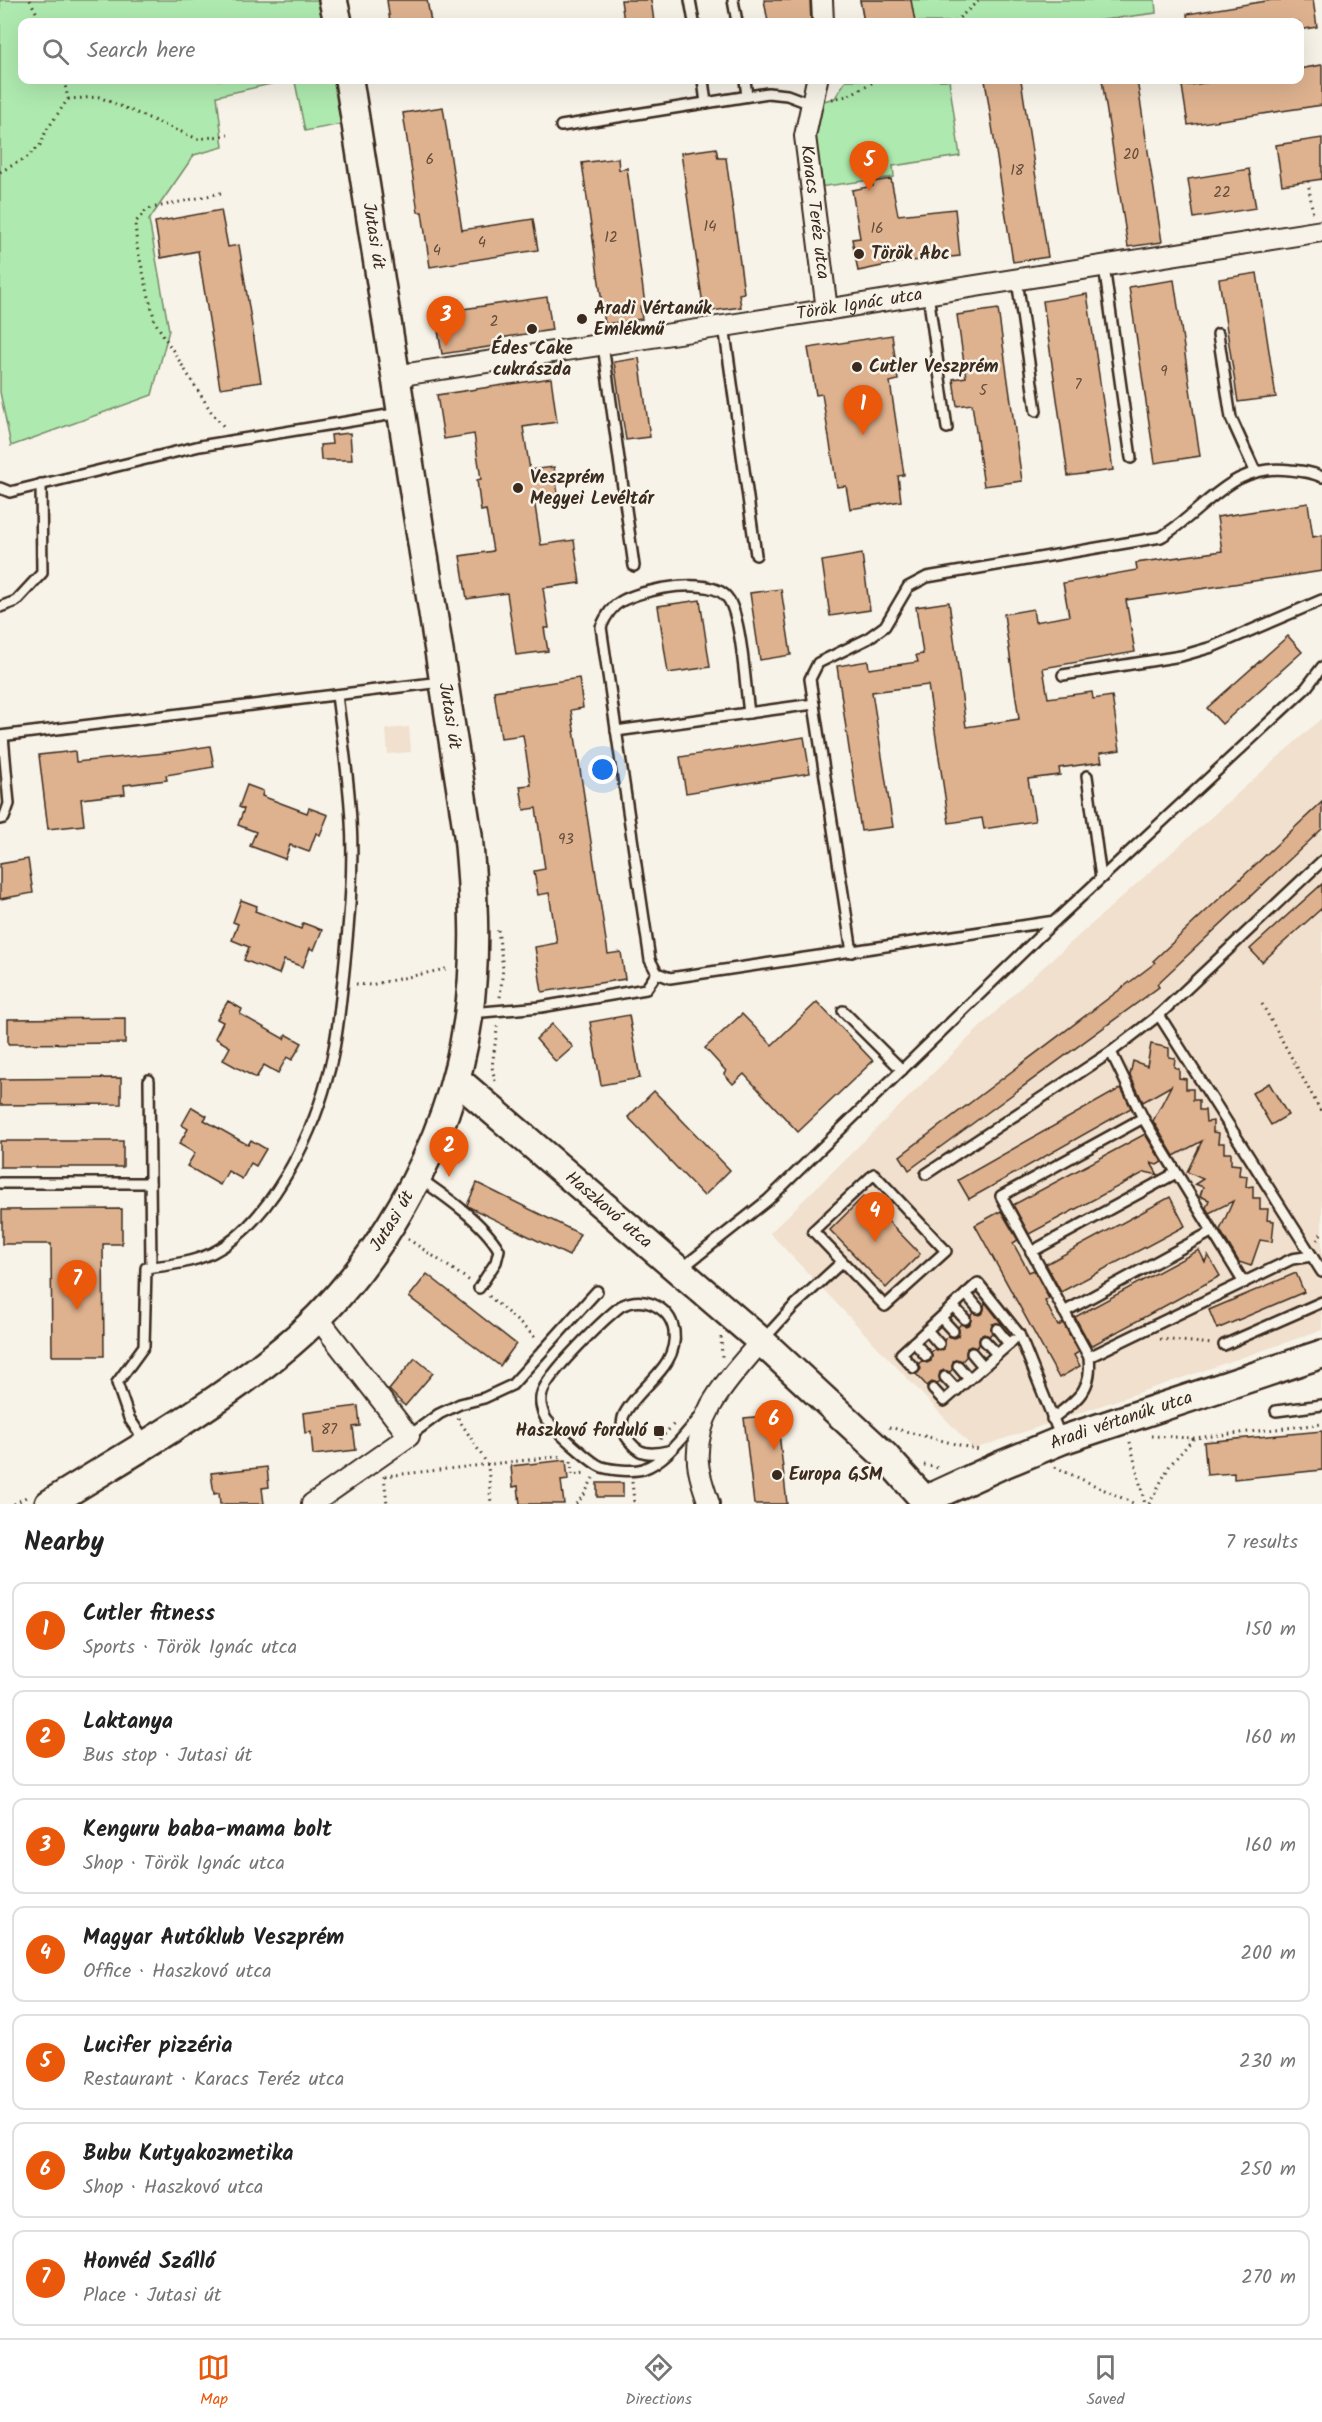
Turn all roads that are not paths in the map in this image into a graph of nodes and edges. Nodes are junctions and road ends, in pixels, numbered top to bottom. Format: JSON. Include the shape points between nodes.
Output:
{"nodes":[{"id":1,"x":333,"y":0,"type":"edge"},
{"id":2,"x":690,"y":0,"type":"edge"},
{"id":3,"x":733,"y":0,"type":"edge"},
{"id":4,"x":822,"y":0,"type":"edge"},
{"id":5,"x":337,"y":18,"type":"edge"},
{"id":6,"x":693,"y":18,"type":"edge"},
{"id":7,"x":736,"y":18,"type":"edge"},
{"id":8,"x":823,"y":18,"type":"edge"},
{"id":9,"x":350,"y":84,"type":"edge"},
{"id":10,"x":704,"y":84,"type":"edge"},
{"id":11,"x":746,"y":84,"type":"edge"},
{"id":12,"x":816,"y":84,"type":"edge"},
{"id":13,"x":747,"y":96,"type":"junction"},
{"id":14,"x":706,"y":103,"type":"junction"},
{"id":15,"x":811,"y":104,"type":"junction"},
{"id":16,"x":561,"y":126,"type":"dead end"},
{"id":17,"x":1318,"y":227,"type":"edge"},
{"id":18,"x":1104,"y":266,"type":"junction"},
{"id":19,"x":1017,"y":280,"type":"junction"},
{"id":20,"x":928,"y":294,"type":"junction"},
{"id":21,"x":827,"y":310,"type":"junction"},
{"id":22,"x":724,"y":326,"type":"junction"},
{"id":23,"x":1218,"y":334,"type":"dead end"},
{"id":24,"x":603,"y":345,"type":"junction"},
{"id":25,"x":395,"y":375,"type":"junction"},
{"id":26,"x":1036,"y":411,"type":"dead end"},
{"id":27,"x":401,"y":413,"type":"junction"},
{"id":28,"x":947,"y":428,"type":"dead end"},
{"id":29,"x":1131,"y":459,"type":"dead end"},
{"id":30,"x":1255,"y":471,"type":"junction"},
{"id":31,"x":1322,"y":477,"type":"edge"},
{"id":32,"x":41,"y":484,"type":"junction"},
{"id":33,"x":0,"y":488,"type":"edge"},
{"id":34,"x":756,"y":555,"type":"dead end"},
{"id":35,"x":634,"y":566,"type":"dead end"},
{"id":36,"x":1322,"y":600,"type":"edge"},
{"id":37,"x":0,"y":607,"type":"edge"},
{"id":38,"x":1322,"y":667,"type":"edge"},
{"id":39,"x":1063,"y":675,"type":"dead end"},
{"id":40,"x":443,"y":682,"type":"junction"},
{"id":41,"x":337,"y":695,"type":"junction"},
{"id":42,"x":814,"y":704,"type":"junction"},
{"id":43,"x":749,"y":713,"type":"junction"},
{"id":44,"x":616,"y":731,"type":"junction"},
{"id":45,"x":1,"y":736,"type":"edge"},
{"id":46,"x":1087,"y":776,"type":"dead end"},
{"id":47,"x":0,"y":819,"type":"edge"},
{"id":48,"x":1322,"y":861,"type":"edge"},
{"id":49,"x":1101,"y":878,"type":"junction"},
{"id":50,"x":1055,"y":921,"type":"junction"},
{"id":51,"x":852,"y":952,"type":"junction"},
{"id":52,"x":657,"y":973,"type":"junction"},
{"id":53,"x":843,"y":1011,"type":"dead end"},
{"id":54,"x":469,"y":1013,"type":"junction"},
{"id":55,"x":1159,"y":1015,"type":"junction"},
{"id":56,"x":1111,"y":1052,"type":"junction"},
{"id":57,"x":902,"y":1070,"type":"junction"},
{"id":58,"x":456,"y":1079,"type":"junction"},
{"id":59,"x":149,"y":1080,"type":"dead end"},
{"id":60,"x":1143,"y":1118,"type":"junction"},
{"id":61,"x":1176,"y":1173,"type":"junction"},
{"id":62,"x":926,"y":1174,"type":"dead end"},
{"id":63,"x":417,"y":1176,"type":"junction"},
{"id":64,"x":0,"y":1183,"type":"edge"},
{"id":65,"x":150,"y":1183,"type":"junction"},
{"id":66,"x":1211,"y":1232,"type":"junction"},
{"id":67,"x":1031,"y":1252,"type":"junction"},
{"id":68,"x":1312,"y":1256,"type":"junction"},
{"id":69,"x":842,"y":1262,"type":"junction"},
{"id":70,"x":151,"y":1267,"type":"junction"},
{"id":71,"x":679,"y":1271,"type":"junction"},
{"id":72,"x":1322,"y":1272,"type":"edge"},
{"id":73,"x":1244,"y":1282,"type":"junction"},
{"id":74,"x":479,"y":1288,"type":"dead end"},
{"id":75,"x":597,"y":1291,"type":"dead end"},
{"id":76,"x":966,"y":1294,"type":"junction"},
{"id":77,"x":1322,"y":1302,"type":"edge"},
{"id":78,"x":953,"y":1306,"type":"junction"},
{"id":79,"x":978,"y":1308,"type":"dead end"},
{"id":80,"x":1064,"y":1312,"type":"junction"},
{"id":81,"x":318,"y":1318,"type":"junction"},
{"id":82,"x":941,"y":1318,"type":"junction"},
{"id":83,"x":965,"y":1319,"type":"dead end"},
{"id":84,"x":997,"y":1329,"type":"dead end"},
{"id":85,"x":927,"y":1330,"type":"junction"},
{"id":86,"x":953,"y":1331,"type":"dead end"},
{"id":87,"x":1019,"y":1334,"type":"junction"},
{"id":88,"x":761,"y":1341,"type":"junction"},
{"id":89,"x":985,"y":1341,"type":"dead end"},
{"id":90,"x":914,"y":1342,"type":"junction"},
{"id":91,"x":939,"y":1344,"type":"dead end"},
{"id":92,"x":1009,"y":1344,"type":"junction"},
{"id":93,"x":1224,"y":1345,"type":"road end"},
{"id":94,"x":972,"y":1353,"type":"dead end"},
{"id":95,"x":997,"y":1354,"type":"junction"},
{"id":96,"x":1322,"y":1354,"type":"edge"},
{"id":97,"x":926,"y":1356,"type":"dead end"},
{"id":98,"x":1089,"y":1357,"type":"junction"},
{"id":99,"x":958,"y":1366,"type":"dead end"},
{"id":100,"x":983,"y":1366,"type":"junction"},
{"id":101,"x":914,"y":1368,"type":"dead end"},
{"id":102,"x":945,"y":1377,"type":"dead end"},
{"id":103,"x":969,"y":1379,"type":"junction"},
{"id":104,"x":933,"y":1389,"type":"dead end"},
{"id":105,"x":957,"y":1390,"type":"junction"},
{"id":106,"x":1322,"y":1406,"type":"edge"},
{"id":107,"x":706,"y":1411,"type":"junction"},
{"id":108,"x":1276,"y":1411,"type":"dead end"},
{"id":109,"x":1057,"y":1430,"type":"junction"},
{"id":110,"x":409,"y":1436,"type":"junction"},
{"id":111,"x":146,"y":1443,"type":"junction"},
{"id":112,"x":669,"y":1451,"type":"junction"},
{"id":113,"x":926,"y":1502,"type":"edge"},
{"id":114,"x":49,"y":1504,"type":"edge"},
{"id":115,"x":312,"y":1504,"type":"edge"},
{"id":116,"x":709,"y":1504,"type":"edge"}],
"edges":[{"from":1,"to":5,"type":"street"},
{"from":2,"to":6,"type":"lane"},
{"from":3,"to":7,"type":"lane"},
{"from":4,"to":8,"type":"street"},
{"from":9,"to":25,"type":"street","name":"Jutasi út"},
{"from":10,"to":14,"type":"lane"},
{"from":11,"to":13,"type":"lane"},
{"from":12,"to":15,"type":"street","name":"Karacs Teréz utca"},
{"from":13,"to":14,"type":"lane"},
{"from":13,"to":15,"type":"lane","via":[[787,95]]},
{"from":14,"to":16,"type":"lane"},
{"from":15,"to":21,"type":"street","name":"Karacs Teréz utca","via":[[805,135]]},
{"from":17,"to":18,"type":"street","name":"Török Ignác utca"},
{"from":18,"to":19,"type":"street","name":"Török Ignác utca"},
{"from":18,"to":29,"type":"lane"},
{"from":19,"to":20,"type":"street","name":"Török Ignác utca"},
{"from":19,"to":26,"type":"lane"},
{"from":20,"to":21,"type":"street","name":"Török Ignác utca"},
{"from":20,"to":28,"type":"lane"},
{"from":21,"to":22,"type":"street","name":"Török Ignác utca"},
{"from":22,"to":24,"type":"street","name":"Török Ignác utca"},
{"from":22,"to":34,"type":"lane"},
{"from":23,"to":30,"type":"lane","via":[[1231,418]]},
{"from":24,"to":25,"type":"street","name":"Török Ignác utca"},
{"from":24,"to":35,"type":"lane"},
{"from":25,"to":27,"type":"street","name":"Jutasi út"},
{"from":27,"to":32,"type":"lane","via":[[200,446]]},
{"from":27,"to":40,"type":"street","name":"Jutasi út"},
{"from":30,"to":31,"type":"lane","via":[[1284,469]]},
{"from":30,"to":42,"type":"lane","via":[[1208,498],[1161,537],[927,577],[908,587],[885,626],[818,663],[810,679]]},
{"from":32,"to":33,"type":"lane","via":[[10,492]]},
{"from":32,"to":37,"type":"lane","via":[[42,573],[16,601]]},
{"from":36,"to":39,"type":"lane","via":[[1212,647],[1181,656]]},
{"from":38,"to":49,"type":"lane","via":[[1306,688]]},
{"from":40,"to":41,"type":"lane"},
{"from":40,"to":54,"type":"street","name":"Jutasi út","via":[[468,835],[474,900]]},
{"from":41,"to":45,"type":"lane"},
{"from":41,"to":70,"type":"lane","via":[[352,822],[352,877],[342,983],[327,1078],[305,1141],[277,1189],[248,1227],[212,1252],[178,1265]]},
{"from":42,"to":43,"type":"lane"},
{"from":42,"to":51,"type":"lane"},
{"from":43,"to":44,"type":"lane"},
{"from":43,"to":44,"type":"lane","via":[[735,613],[727,597],[714,589],[688,585],[640,592],[618,603],[606,616],[601,627]]},
{"from":44,"to":52,"type":"lane","via":[[650,960]]},
{"from":45,"to":47,"type":"lane","via":[[9,804]]},
{"from":46,"to":49,"type":"lane"},
{"from":48,"to":55,"type":"lane"},
{"from":49,"to":50,"type":"lane"},
{"from":50,"to":51,"type":"lane"},
{"from":50,"to":57,"type":"lane"},
{"from":51,"to":52,"type":"lane","via":[[670,978]]},
{"from":52,"to":54,"type":"lane","via":[[646,989],[541,1007]]},
{"from":53,"to":57,"type":"lane"},
{"from":54,"to":58,"type":"street","name":"Jutasi út"},
{"from":55,"to":56,"type":"lane"},
{"from":55,"to":68,"type":"lane"},
{"from":56,"to":60,"type":"lane"},
{"from":56,"to":62,"type":"lane"},
{"from":57,"to":71,"type":"lane","via":[[768,1200]]},
{"from":58,"to":63,"type":"street","name":"Jutasi út"},
{"from":58,"to":71,"type":"street","name":"Haszkovó utca"},
{"from":59,"to":65,"type":"lane"},
{"from":60,"to":61,"type":"lane"},
{"from":60,"to":67,"type":"lane","via":[[1001,1196]]},
{"from":61,"to":66,"type":"lane"},
{"from":61,"to":67,"type":"lane"},
{"from":63,"to":74,"type":"lane","via":[[470,1218],[499,1250]]},
{"from":63,"to":81,"type":"street","name":"Jutasi út","via":[[389,1228]]},
{"from":64,"to":65,"type":"lane"},
{"from":65,"to":70,"type":"lane"},
{"from":66,"to":73,"type":"lane"},
{"from":66,"to":80,"type":"lane"},
{"from":67,"to":80,"type":"lane"},
{"from":68,"to":72,"type":"lane"},
{"from":68,"to":73,"type":"lane","via":[[1292,1259]]},
{"from":69,"to":69,"type":"lane","via":[[885,1306],[946,1251],[874,1174],[813,1231]]},
{"from":69,"to":88,"type":"lane"},
{"from":70,"to":111,"type":"lane","via":[[146,1268],[144,1346],[117,1383],[129,1418]]},
{"from":71,"to":88,"type":"street","name":"Haszkovó utca"},
{"from":73,"to":98,"type":"lane"},
{"from":75,"to":110,"type":"lane","via":[[512,1385],[439,1414]]},
{"from":76,"to":78,"type":"lane"},
{"from":76,"to":79,"type":"lane"},
{"from":76,"to":87,"type":"lane","via":[[978,1283]]},
{"from":77,"to":93,"type":"lane"},
{"from":78,"to":82,"type":"lane"},
{"from":78,"to":83,"type":"lane"},
{"from":80,"to":98,"type":"lane"},
{"from":81,"to":110,"type":"street"},
{"from":81,"to":111,"type":"street","name":"Jutasi út","via":[[227,1393]]},
{"from":82,"to":85,"type":"lane"},
{"from":82,"to":86,"type":"lane"},
{"from":84,"to":92,"type":"lane"},
{"from":85,"to":90,"type":"lane"},
{"from":85,"to":91,"type":"lane"},
{"from":87,"to":92,"type":"lane"},
{"from":87,"to":109,"type":"lane"},
{"from":88,"to":107,"type":"street"},
{"from":88,"to":113,"type":"street","name":"Haszkovó utca","via":[[885,1456]]},
{"from":89,"to":95,"type":"lane"},
{"from":90,"to":97,"type":"lane"},
{"from":90,"to":101,"type":"lane","via":[[901,1354]]},
{"from":92,"to":95,"type":"lane"},
{"from":94,"to":100,"type":"lane"},
{"from":95,"to":100,"type":"lane"},
{"from":96,"to":109,"type":"street","name":"Aradi vértanúk utca"},
{"from":98,"to":109,"type":"lane","via":[[1084,1391]]},
{"from":99,"to":103,"type":"lane"},
{"from":100,"to":103,"type":"lane"},
{"from":102,"to":105,"type":"lane"},
{"from":103,"to":105,"type":"lane"},
{"from":104,"to":105,"type":"lane","via":[[944,1401]]},
{"from":106,"to":108,"type":"lane"},
{"from":107,"to":112,"type":"lane"},
{"from":107,"to":116,"type":"street","via":[[698,1466]]},
{"from":109,"to":113,"type":"street","name":"Aradi vértanúk utca","via":[[1022,1456]]},
{"from":110,"to":115,"type":"street","via":[[377,1470]]},
{"from":111,"to":114,"type":"street","name":"Jutasi út"},
{"from":112,"to":112,"type":"lane","via":[[649,1454],[637,1450],[622,1429],[623,1416],[667,1364],[675,1347],[673,1324],[659,1307],[630,1302],[611,1314],[553,1374],[540,1402],[546,1419],[601,1467],[638,1470]]}]}
